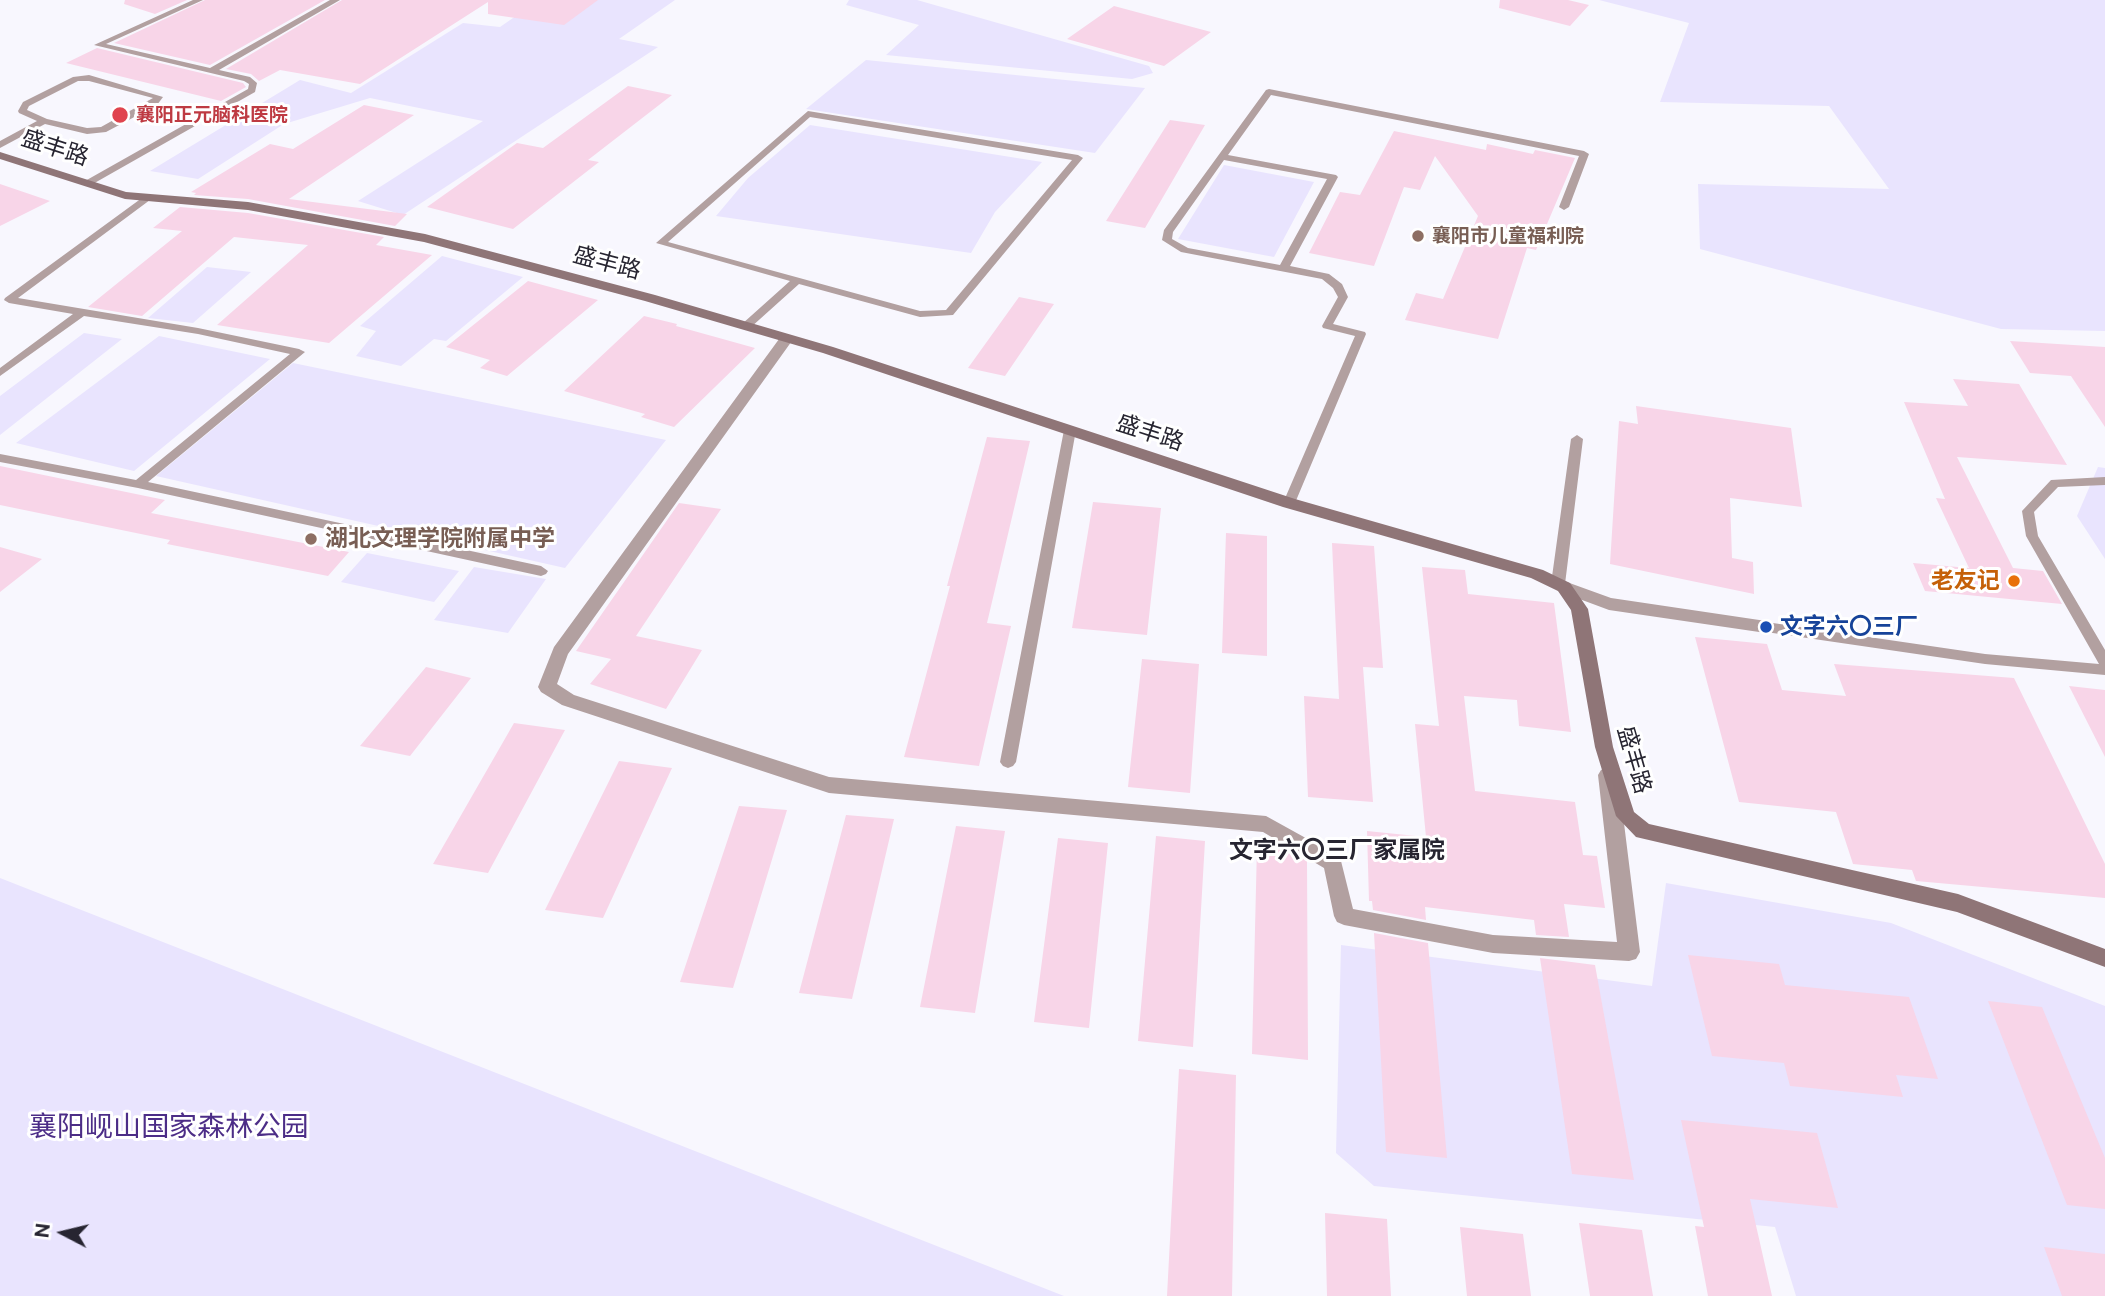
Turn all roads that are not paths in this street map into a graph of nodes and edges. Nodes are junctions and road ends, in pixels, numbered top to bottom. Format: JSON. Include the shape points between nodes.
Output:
{"nodes":[{"id":1,"x":199,"y":0,"type":"edge"},
{"id":2,"x":336,"y":0,"type":"edge"},
{"id":3,"x":213,"y":70,"type":"junction"},
{"id":4,"x":44,"y":121,"type":"junction"},
{"id":5,"x":0,"y":145,"type":"edge"},
{"id":6,"x":0,"y":155,"type":"edge"},
{"id":7,"x":1222,"y":157,"type":"junction"},
{"id":8,"x":88,"y":183,"type":"junction"},
{"id":9,"x":149,"y":197,"type":"junction"},
{"id":10,"x":1564,"y":207,"type":"dead end"},
{"id":11,"x":1283,"y":269,"type":"junction"},
{"id":12,"x":797,"y":280,"type":"junction"},
{"id":13,"x":82,"y":312,"type":"junction"},
{"id":14,"x":746,"y":326,"type":"junction"},
{"id":15,"x":787,"y":338,"type":"junction"},
{"id":16,"x":0,"y":373,"type":"edge"},
{"id":17,"x":1070,"y":430,"type":"junction"},
{"id":18,"x":1577,"y":439,"type":"dead end"},
{"id":19,"x":0,"y":458,"type":"edge"},
{"id":20,"x":2105,"y":481,"type":"edge"},
{"id":21,"x":138,"y":484,"type":"junction"},
{"id":22,"x":1289,"y":503,"type":"junction"},
{"id":23,"x":541,"y":571,"type":"dead end"},
{"id":24,"x":1561,"y":586,"type":"junction"},
{"id":25,"x":1766,"y":627,"type":"joint"},
{"id":26,"x":2105,"y":662,"type":"edge"},
{"id":27,"x":2105,"y":670,"type":"edge"},
{"id":28,"x":1604,"y":747,"type":"junction"},
{"id":29,"x":1008,"y":761,"type":"dead end"},
{"id":30,"x":2105,"y":958,"type":"edge"}],
"edges":[{"from":1,"to":3,"type":"lane","via":[[98,45]]},
{"from":2,"to":3,"type":"lane"},
{"from":3,"to":8,"type":"lane","via":[[247,79],[253,83],[252,90]]},
{"from":4,"to":4,"type":"lane","via":[[103,130],[159,97],[89,78],[76,79],[26,104],[22,111]]},
{"from":4,"to":5,"type":"lane"},
{"from":6,"to":8,"type":"street","name":"盛丰路"},
{"from":7,"to":10,"type":"lane","via":[[1269,92],[1584,154]]},
{"from":7,"to":11,"type":"lane","via":[[1333,177]]},
{"from":7,"to":11,"type":"lane","via":[[1168,232],[1167,240],[1185,250]]},
{"from":8,"to":9,"type":"street","name":"盛丰路"},
{"from":9,"to":13,"type":"lane","via":[[9,300]]},
{"from":9,"to":14,"type":"street","name":"盛丰路","via":[[248,206],[425,238]]},
{"from":11,"to":22,"type":"lane","via":[[1325,276],[1338,286],[1343,297],[1327,326],[1361,334]]},
{"from":12,"to":12,"type":"lane","via":[[661,243],[808,114],[1078,158],[949,313],[920,314]]},
{"from":12,"to":14,"type":"lane"},
{"from":13,"to":16,"type":"lane"},
{"from":13,"to":21,"type":"lane","via":[[299,352]]},
{"from":14,"to":15,"type":"street","name":"盛丰路"},
{"from":15,"to":17,"type":"street","name":"盛丰路"},
{"from":15,"to":28,"type":"street","via":[[561,652],[547,687],[568,700],[829,785],[1266,824],[1333,863],[1344,916],[1493,943],[1629,952]]},
{"from":17,"to":22,"type":"street","name":"盛丰路"},
{"from":17,"to":29,"type":"lane"},
{"from":18,"to":24,"type":"lane"},
{"from":19,"to":21,"type":"lane"},
{"from":20,"to":26,"type":"lane","via":[[2055,483],[2028,510],[2032,536]]},
{"from":21,"to":23,"type":"lane"},
{"from":22,"to":24,"type":"street","name":"盛丰路","via":[[1537,575]]},
{"from":24,"to":25,"type":"street","via":[[1609,604]]},
{"from":24,"to":28,"type":"street","name":"盛丰路","via":[[1579,609]]},
{"from":25,"to":27,"type":"lane","via":[[1985,659]]},
{"from":28,"to":30,"type":"street","name":"盛丰路","via":[[1626,816],[1643,831],[1958,903]]}]}
